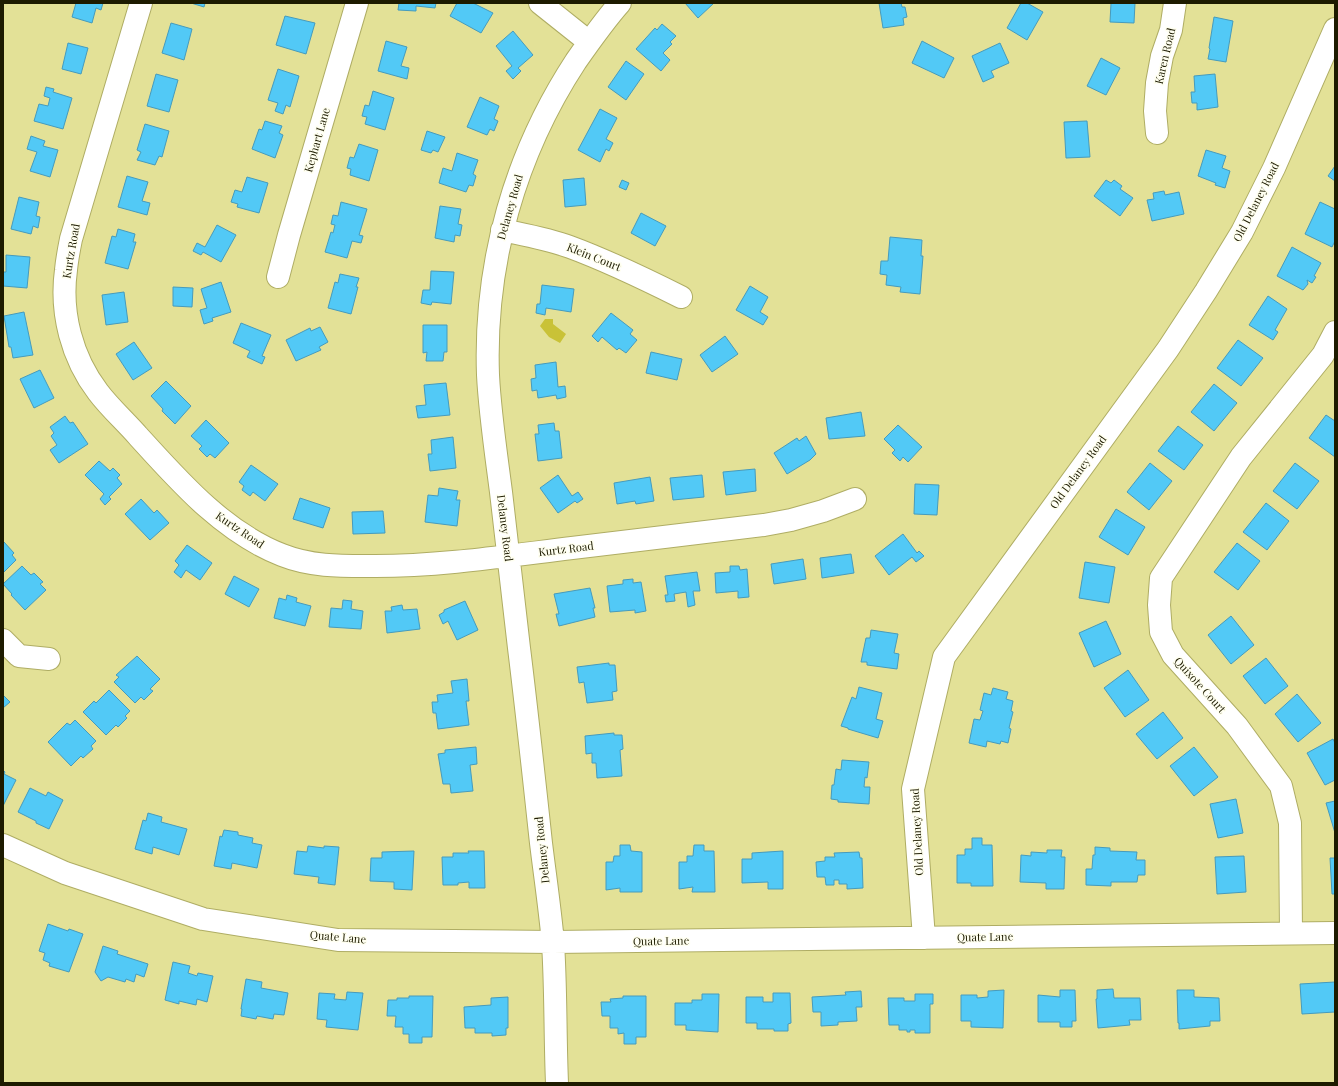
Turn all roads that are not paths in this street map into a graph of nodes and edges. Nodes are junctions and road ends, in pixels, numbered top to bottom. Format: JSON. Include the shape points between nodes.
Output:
{"nodes":[{"id":1,"x":141,"y":3,"type":"edge"},
{"id":2,"x":357,"y":3,"type":"edge"},
{"id":3,"x":540,"y":3,"type":"edge"},
{"id":4,"x":620,"y":3,"type":"edge"},
{"id":5,"x":1175,"y":3,"type":"edge"},
{"id":6,"x":1335,"y":29,"type":"edge"},
{"id":7,"x":589,"y":42,"type":"junction"},
{"id":8,"x":1157,"y":133,"type":"dead end"},
{"id":9,"x":502,"y":230,"type":"junction"},
{"id":10,"x":278,"y":277,"type":"dead end"},
{"id":11,"x":681,"y":297,"type":"dead end"},
{"id":12,"x":1335,"y":332,"type":"edge"},
{"id":13,"x":1329,"y":359,"type":"edge"},
{"id":14,"x":855,"y":499,"type":"dead end"},
{"id":15,"x":509,"y":556,"type":"junction"},
{"id":16,"x":3,"y":640,"type":"edge"},
{"id":17,"x":49,"y":659,"type":"dead end"},
{"id":18,"x":3,"y":845,"type":"edge"},
{"id":19,"x":1291,"y":933,"type":"junction"},
{"id":20,"x":1335,"y":933,"type":"edge"},
{"id":21,"x":924,"y":938,"type":"junction"},
{"id":22,"x":553,"y":942,"type":"junction"},
{"id":23,"x":557,"y":1083,"type":"edge"}],
"edges":[{"from":1,"to":15,"type":"street","name":"Kurtz Road","via":[[71,238],[66,271],[65,298],[68,324],[74,348],[86,374],[99,393],[202,502],[232,527],[282,556],[306,563],[331,566],[403,566]]},
{"from":2,"to":10,"type":"street","name":"Kephart Lane"},
{"from":3,"to":7,"type":"street"},
{"from":4,"to":7,"type":"street","name":"Delaney Road"},
{"from":5,"to":8,"type":"street","name":"Karen Road","via":[[1172,30],[1162,56],[1157,83]]},
{"from":6,"to":21,"type":"street","name":"Old Delaney Road","via":[[1274,168],[1242,232],[1206,292],[1168,349],[944,657],[913,789]]},
{"from":7,"to":9,"type":"street","name":"Delaney Road","via":[[565,79],[528,151],[513,190]]},
{"from":9,"to":11,"type":"street","name":"Klein Court","via":[[570,247],[627,270]]},
{"from":9,"to":15,"type":"street","name":"Delaney Road","via":[[491,298],[488,372],[490,410]]},
{"from":12,"to":13,"type":"street","name":"Quixote Court"},
{"from":13,"to":19,"type":"street","name":"Quixote Court","via":[[1241,457],[1160,578],[1161,632],[1173,655],[1237,726],[1281,786],[1290,823]]},
{"from":14,"to":15,"type":"street","name":"Kurtz Road","via":[[823,511],[764,525]]},
{"from":15,"to":22,"type":"street","name":"Delaney Road"},
{"from":16,"to":17,"type":"street","via":[[19,656]]},
{"from":18,"to":22,"type":"street","name":"Quate Lane","via":[[65,873],[203,919],[338,940]]},
{"from":19,"to":20,"type":"street","name":"Quate Lane"},
{"from":19,"to":21,"type":"street","name":"Quate Lane"},
{"from":21,"to":22,"type":"street","name":"Quate Lane"},
{"from":22,"to":23,"type":"street","name":"Delaney Road"}]}
